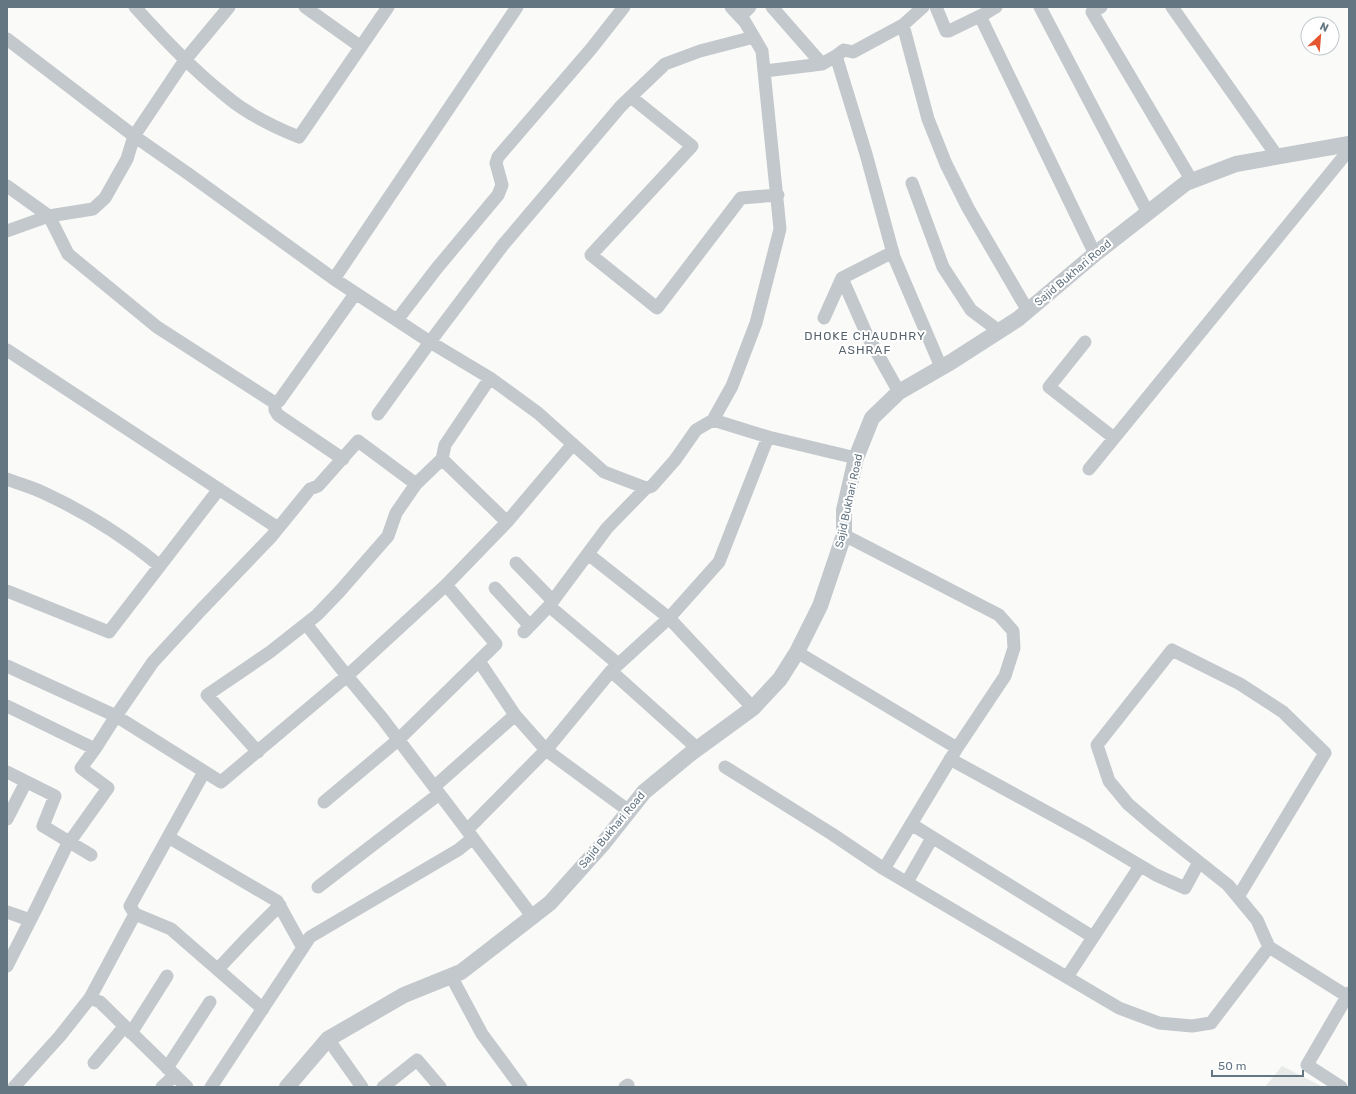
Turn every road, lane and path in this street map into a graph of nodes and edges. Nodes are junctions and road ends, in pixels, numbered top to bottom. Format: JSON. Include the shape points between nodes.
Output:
{"nodes":[{"id":1,"x":135,"y":7,"type":"edge"},
{"id":2,"x":229,"y":7,"type":"edge"},
{"id":3,"x":305,"y":7,"type":"edge"},
{"id":4,"x":388,"y":7,"type":"edge"},
{"id":5,"x":517,"y":7,"type":"edge"},
{"id":6,"x":624,"y":7,"type":"edge"},
{"id":7,"x":731,"y":7,"type":"edge"},
{"id":8,"x":750,"y":7,"type":"edge"},
{"id":9,"x":772,"y":7,"type":"edge"},
{"id":10,"x":923,"y":7,"type":"edge"},
{"id":11,"x":936,"y":7,"type":"edge"},
{"id":12,"x":996,"y":7,"type":"edge"},
{"id":13,"x":1040,"y":7,"type":"edge"},
{"id":14,"x":1101,"y":7,"type":"edge"},
{"id":15,"x":1172,"y":7,"type":"edge"},
{"id":16,"x":980,"y":16,"type":"junction"},
{"id":17,"x":740,"y":17,"type":"junction"},
{"id":18,"x":902,"y":25,"type":"junction"},
{"id":19,"x":754,"y":37,"type":"junction"},
{"id":20,"x":7,"y":39,"type":"edge"},
{"id":21,"x":361,"y":47,"type":"junction"},
{"id":22,"x":836,"y":56,"type":"junction"},
{"id":23,"x":185,"y":60,"type":"junction"},
{"id":24,"x":822,"y":64,"type":"junction"},
{"id":25,"x":765,"y":71,"type":"junction"},
{"id":26,"x":631,"y":97,"type":"junction"},
{"id":27,"x":134,"y":136,"type":"junction"},
{"id":28,"x":1349,"y":144,"type":"edge"},
{"id":29,"x":1349,"y":150,"type":"edge"},
{"id":30,"x":1277,"y":156,"type":"junction"},
{"id":31,"x":1192,"y":180,"type":"junction"},
{"id":32,"x":912,"y":183,"type":"dead end"},
{"id":33,"x":7,"y":186,"type":"edge"},
{"id":34,"x":778,"y":195,"type":"junction"},
{"id":35,"x":1148,"y":213,"type":"junction"},
{"id":36,"x":49,"y":216,"type":"junction"},
{"id":37,"x":7,"y":231,"type":"edge"},
{"id":38,"x":893,"y":252,"type":"junction"},
{"id":39,"x":1095,"y":254,"type":"junction"},
{"id":40,"x":842,"y":278,"type":"junction"},
{"id":41,"x":334,"y":279,"type":"junction"},
{"id":42,"x":355,"y":294,"type":"junction"},
{"id":43,"x":1028,"y":311,"type":"junction"},
{"id":44,"x":824,"y":318,"type":"dead end"},
{"id":45,"x":397,"y":320,"type":"junction"},
{"id":46,"x":999,"y":331,"type":"junction"},
{"id":47,"x":430,"y":342,"type":"junction"},
{"id":48,"x":1085,"y":342,"type":"dead end"},
{"id":49,"x":7,"y":350,"type":"edge"},
{"id":50,"x":941,"y":367,"type":"junction"},
{"id":51,"x":490,"y":378,"type":"junction"},
{"id":52,"x":899,"y":392,"type":"junction"},
{"id":53,"x":275,"y":404,"type":"junction"},
{"id":54,"x":378,"y":414,"type":"dead end"},
{"id":55,"x":713,"y":420,"type":"junction"},
{"id":56,"x":768,"y":437,"type":"junction"},
{"id":57,"x":1114,"y":438,"type":"junction"},
{"id":58,"x":573,"y":444,"type":"junction"},
{"id":59,"x":856,"y":458,"type":"junction"},
{"id":60,"x":343,"y":459,"type":"junction"},
{"id":61,"x":442,"y":459,"type":"junction"},
{"id":62,"x":1089,"y":469,"type":"dead end"},
{"id":63,"x":7,"y":479,"type":"edge"},
{"id":64,"x":416,"y":484,"type":"junction"},
{"id":65,"x":646,"y":488,"type":"junction"},
{"id":66,"x":219,"y":489,"type":"junction"},
{"id":67,"x":507,"y":522,"type":"junction"},
{"id":68,"x":278,"y":528,"type":"junction"},
{"id":69,"x":844,"y":535,"type":"junction"},
{"id":70,"x":588,"y":554,"type":"junction"},
{"id":71,"x":516,"y":563,"type":"dead end"},
{"id":72,"x":160,"y":566,"type":"junction"},
{"id":73,"x":446,"y":585,"type":"junction"},
{"id":74,"x":495,"y":588,"type":"dead end"},
{"id":75,"x":7,"y":591,"type":"edge"},
{"id":76,"x":551,"y":604,"type":"junction"},
{"id":77,"x":669,"y":618,"type":"junction"},
{"id":78,"x":306,"y":624,"type":"junction"},
{"id":79,"x":797,"y":652,"type":"junction"},
{"id":80,"x":479,"y":661,"type":"junction"},
{"id":81,"x":7,"y":666,"type":"edge"},
{"id":82,"x":615,"y":667,"type":"junction"},
{"id":83,"x":347,"y":676,"type":"junction"},
{"id":84,"x":7,"y":706,"type":"edge"},
{"id":85,"x":753,"y":708,"type":"junction"},
{"id":86,"x":515,"y":715,"type":"junction"},
{"id":87,"x":116,"y":716,"type":"junction"},
{"id":88,"x":398,"y":740,"type":"junction"},
{"id":89,"x":698,"y":748,"type":"junction"},
{"id":90,"x":957,"y":748,"type":"junction"},
{"id":91,"x":95,"y":749,"type":"junction"},
{"id":92,"x":546,"y":750,"type":"junction"},
{"id":93,"x":258,"y":752,"type":"junction"},
{"id":94,"x":950,"y":759,"type":"junction"},
{"id":95,"x":725,"y":767,"type":"dead end"},
{"id":96,"x":7,"y":772,"type":"edge"},
{"id":97,"x":204,"y":772,"type":"junction"},
{"id":98,"x":26,"y":782,"type":"junction"},
{"id":99,"x":437,"y":790,"type":"junction"},
{"id":100,"x":324,"y":802,"type":"dead end"},
{"id":101,"x":629,"y":811,"type":"junction"},
{"id":102,"x":7,"y":819,"type":"edge"},
{"id":103,"x":911,"y":824,"type":"junction"},
{"id":104,"x":470,"y":834,"type":"junction"},
{"id":105,"x":168,"y":837,"type":"junction"},
{"id":106,"x":932,"y":838,"type":"junction"},
{"id":107,"x":69,"y":842,"type":"junction"},
{"id":108,"x":91,"y":855,"type":"dead end"},
{"id":109,"x":1199,"y":862,"type":"junction"},
{"id":110,"x":1140,"y":866,"type":"junction"},
{"id":111,"x":884,"y":869,"type":"junction"},
{"id":112,"x":907,"y":882,"type":"junction"},
{"id":113,"x":318,"y":887,"type":"dead end"},
{"id":114,"x":1238,"y":897,"type":"junction"},
{"id":115,"x":280,"y":905,"type":"junction"},
{"id":116,"x":7,"y":912,"type":"edge"},
{"id":117,"x":136,"y":914,"type":"junction"},
{"id":118,"x":532,"y":916,"type":"junction"},
{"id":119,"x":30,"y":920,"type":"junction"},
{"id":120,"x":1093,"y":937,"type":"junction"},
{"id":121,"x":1269,"y":947,"type":"junction"},
{"id":122,"x":303,"y":948,"type":"junction"},
{"id":123,"x":7,"y":966,"type":"edge"},
{"id":124,"x":218,"y":970,"type":"junction"},
{"id":125,"x":167,"y":976,"type":"dead end"},
{"id":126,"x":451,"y":976,"type":"junction"},
{"id":127,"x":1067,"y":977,"type":"junction"},
{"id":128,"x":1348,"y":994,"type":"edge"},
{"id":129,"x":90,"y":998,"type":"junction"},
{"id":130,"x":210,"y":1002,"type":"dead end"},
{"id":131,"x":263,"y":1009,"type":"junction"},
{"id":132,"x":128,"y":1030,"type":"junction"},
{"id":133,"x":328,"y":1040,"type":"junction"},
{"id":134,"x":94,"y":1063,"type":"dead end"},
{"id":135,"x":171,"y":1071,"type":"junction"},
{"id":136,"x":515,"y":1085,"type":"edge"},
{"id":137,"x":14,"y":1087,"type":"edge"},
{"id":138,"x":162,"y":1087,"type":"edge"},
{"id":139,"x":187,"y":1087,"type":"edge"},
{"id":140,"x":211,"y":1087,"type":"edge"},
{"id":141,"x":287,"y":1087,"type":"edge"},
{"id":142,"x":362,"y":1087,"type":"edge"},
{"id":143,"x":383,"y":1087,"type":"edge"},
{"id":144,"x":440,"y":1087,"type":"edge"},
{"id":145,"x":1341,"y":1087,"type":"edge"}],
"edges":[{"from":1,"to":23,"type":"street"},
{"from":2,"to":23,"type":"street"},
{"from":3,"to":21,"type":"street"},
{"from":4,"to":21,"type":"street"},
{"from":5,"to":41,"type":"street"},
{"from":6,"to":45,"type":"street","via":[[498,157],[496,163],[502,185],[498,195]]},
{"from":7,"to":17,"type":"street"},
{"from":8,"to":17,"type":"street"},
{"from":9,"to":24,"type":"street"},
{"from":10,"to":18,"type":"street"},
{"from":11,"to":16,"type":"street","via":[[946,31]]},
{"from":12,"to":16,"type":"street"},
{"from":13,"to":35,"type":"street"},
{"from":14,"to":31,"type":"street","via":[[1092,12]]},
{"from":15,"to":30,"type":"street"},
{"from":16,"to":39,"type":"street"},
{"from":17,"to":19,"type":"street"},
{"from":18,"to":22,"type":"street","via":[[853,52],[844,50]]},
{"from":18,"to":43,"type":"street","via":[[928,119],[946,164],[968,208]]},
{"from":19,"to":25,"type":"street","via":[[762,52]]},
{"from":19,"to":26,"type":"street","via":[[700,51],[665,64]]},
{"from":20,"to":27,"type":"street"},
{"from":21,"to":23,"type":"street","via":[[299,137],[272,126],[241,108]]},
{"from":22,"to":24,"type":"street"},
{"from":22,"to":38,"type":"street"},
{"from":23,"to":27,"type":"street"},
{"from":24,"to":25,"type":"street"},
{"from":25,"to":34,"type":"street"},
{"from":26,"to":34,"type":"street","via":[[692,146],[591,256],[657,308],[741,198]]},
{"from":26,"to":47,"type":"street","via":[[503,245]]},
{"from":27,"to":36,"type":"street","via":[[127,159],[105,198],[93,209]]},
{"from":27,"to":41,"type":"street"},
{"from":28,"to":30,"type":"street","name":"Sajid Bukhari Road"},
{"from":29,"to":57,"type":"street"},
{"from":30,"to":31,"type":"street","name":"Sajid Bukhari Road","via":[[1236,164]]},
{"from":31,"to":35,"type":"street","name":"Sajid Bukhari Road"},
{"from":32,"to":46,"type":"street","via":[[943,267],[972,310]]},
{"from":33,"to":36,"type":"street"},
{"from":34,"to":55,"type":"street","via":[[780,229],[756,323],[732,386]]},
{"from":35,"to":39,"type":"street","name":"Sajid Bukhari Road"},
{"from":36,"to":37,"type":"street"},
{"from":36,"to":53,"type":"street","via":[[68,254],[157,327]]},
{"from":38,"to":40,"type":"street"},
{"from":38,"to":50,"type":"street"},
{"from":39,"to":43,"type":"street","name":"Sajid Bukhari Road"},
{"from":40,"to":44,"type":"street"},
{"from":40,"to":52,"type":"street","via":[[868,335]]},
{"from":41,"to":42,"type":"street"},
{"from":42,"to":45,"type":"street"},
{"from":42,"to":53,"type":"street"},
{"from":43,"to":46,"type":"street","name":"Sajid Bukhari Road"},
{"from":45,"to":47,"type":"street"},
{"from":46,"to":50,"type":"street","name":"Sajid Bukhari Road"},
{"from":47,"to":51,"type":"street"},
{"from":47,"to":54,"type":"street"},
{"from":48,"to":57,"type":"street","via":[[1049,387]]},
{"from":49,"to":66,"type":"street"},
{"from":50,"to":52,"type":"street","name":"Sajid Bukhari Road"},
{"from":51,"to":58,"type":"street","via":[[538,413]]},
{"from":51,"to":61,"type":"street","via":[[445,445]]},
{"from":52,"to":59,"type":"street","name":"Sajid Bukhari Road","via":[[872,418]]},
{"from":53,"to":60,"type":"street","via":[[278,415]]},
{"from":55,"to":56,"type":"street"},
{"from":55,"to":65,"type":"street","via":[[696,430],[675,460],[652,486]]},
{"from":56,"to":59,"type":"street"},
{"from":56,"to":77,"type":"street","via":[[719,562]]},
{"from":57,"to":62,"type":"street"},
{"from":58,"to":65,"type":"street","via":[[604,472]]},
{"from":58,"to":67,"type":"street"},
{"from":59,"to":69,"type":"street","name":"Sajid Bukhari Road","via":[[844,510]]},
{"from":60,"to":64,"type":"street","via":[[358,441]]},
{"from":60,"to":68,"type":"street","via":[[318,486],[310,489]]},
{"from":61,"to":64,"type":"street"},
{"from":61,"to":67,"type":"street"},
{"from":63,"to":72,"type":"street","via":[[43,492],[68,505],[111,530]]},
{"from":64,"to":78,"type":"street","via":[[396,513],[388,536],[340,591]]},
{"from":65,"to":70,"type":"street","via":[[607,528]]},
{"from":66,"to":68,"type":"street"},
{"from":66,"to":72,"type":"street"},
{"from":67,"to":73,"type":"street"},
{"from":68,"to":87,"type":"street","via":[[153,662]]},
{"from":69,"to":79,"type":"street","name":"Sajid Bukhari Road","via":[[820,606]]},
{"from":69,"to":90,"type":"street","via":[[999,615],[1013,631],[1014,648],[1005,676]]},
{"from":70,"to":76,"type":"street"},
{"from":70,"to":77,"type":"street"},
{"from":71,"to":76,"type":"street"},
{"from":72,"to":75,"type":"street","via":[[108,632]]},
{"from":73,"to":80,"type":"street","via":[[496,644]]},
{"from":73,"to":83,"type":"street"},
{"from":74,"to":76,"type":"street","via":[[527,629]]},
{"from":76,"to":82,"type":"street"},
{"from":77,"to":82,"type":"street"},
{"from":77,"to":85,"type":"street"},
{"from":78,"to":83,"type":"street"},
{"from":78,"to":93,"type":"street","via":[[207,695]]},
{"from":79,"to":85,"type":"street","name":"Sajid Bukhari Road","via":[[780,679]]},
{"from":79,"to":90,"type":"street"},
{"from":80,"to":86,"type":"street"},
{"from":80,"to":88,"type":"street"},
{"from":81,"to":87,"type":"street"},
{"from":82,"to":89,"type":"street"},
{"from":82,"to":92,"type":"street"},
{"from":83,"to":88,"type":"street"},
{"from":83,"to":93,"type":"street"},
{"from":84,"to":91,"type":"street"},
{"from":85,"to":89,"type":"street","name":"Sajid Bukhari Road"},
{"from":86,"to":92,"type":"street"},
{"from":86,"to":99,"type":"street"},
{"from":87,"to":91,"type":"street"},
{"from":87,"to":97,"type":"street"},
{"from":88,"to":99,"type":"street"},
{"from":88,"to":100,"type":"street"},
{"from":89,"to":101,"type":"street","name":"Sajid Bukhari Road","via":[[644,792]]},
{"from":90,"to":94,"type":"street"},
{"from":91,"to":107,"type":"street","via":[[80,768],[108,788]]},
{"from":92,"to":101,"type":"street"},
{"from":92,"to":104,"type":"street"},
{"from":93,"to":97,"type":"street","via":[[221,782]]},
{"from":94,"to":103,"type":"street"},
{"from":94,"to":110,"type":"street"},
{"from":95,"to":111,"type":"street"},
{"from":96,"to":98,"type":"street"},
{"from":97,"to":105,"type":"street"},
{"from":98,"to":102,"type":"street"},
{"from":98,"to":107,"type":"street","via":[[55,796],[43,826]]},
{"from":99,"to":104,"type":"street"},
{"from":99,"to":113,"type":"street"},
{"from":101,"to":118,"type":"street","name":"Sajid Bukhari Road","via":[[550,903]]},
{"from":103,"to":106,"type":"street"},
{"from":103,"to":111,"type":"street"},
{"from":104,"to":118,"type":"street"},
{"from":104,"to":122,"type":"street","via":[[458,850],[310,937]]},
{"from":105,"to":115,"type":"street"},
{"from":105,"to":117,"type":"street","via":[[130,906]]},
{"from":106,"to":112,"type":"street"},
{"from":106,"to":120,"type":"street"},
{"from":107,"to":108,"type":"street"},
{"from":107,"to":119,"type":"street"},
{"from":109,"to":110,"type":"street","via":[[1185,888]]},
{"from":109,"to":114,"type":"street","via":[[1228,885]]},
{"from":109,"to":114,"type":"street","via":[[1128,804],[1109,781],[1097,745],[1172,650],[1240,684],[1283,712],[1325,753]]},
{"from":110,"to":120,"type":"street"},
{"from":111,"to":112,"type":"street"},
{"from":112,"to":127,"type":"street"},
{"from":114,"to":121,"type":"street","via":[[1257,920]]},
{"from":115,"to":122,"type":"street"},
{"from":115,"to":124,"type":"street"},
{"from":116,"to":119,"type":"street"},
{"from":117,"to":124,"type":"street","via":[[171,930]]},
{"from":117,"to":129,"type":"street"},
{"from":118,"to":126,"type":"street","name":"Sajid Bukhari Road","via":[[461,972]]},
{"from":119,"to":123,"type":"street"},
{"from":120,"to":127,"type":"street"},
{"from":121,"to":127,"type":"street","via":[[1211,1023],[1192,1026],[1159,1022],[1119,1008]]},
{"from":121,"to":128,"type":"street"},
{"from":122,"to":131,"type":"street"},
{"from":124,"to":131,"type":"street"},
{"from":125,"to":132,"type":"street"},
{"from":126,"to":133,"type":"street","name":"Sajid Bukhari Road","via":[[404,995]]},
{"from":126,"to":136,"type":"street","via":[[482,1034]]},
{"from":128,"to":145,"type":"street","via":[[1307,1065]]},
{"from":129,"to":132,"type":"street","via":[[100,1002]]},
{"from":129,"to":137,"type":"street"},
{"from":130,"to":135,"type":"street"},
{"from":131,"to":140,"type":"street"},
{"from":132,"to":134,"type":"street"},
{"from":132,"to":135,"type":"street"},
{"from":133,"to":141,"type":"street","name":"Sajid Bukhari Road"},
{"from":133,"to":142,"type":"street"},
{"from":135,"to":138,"type":"street"},
{"from":135,"to":139,"type":"street"},
{"from":143,"to":144,"type":"street","via":[[417,1060]]}]}
